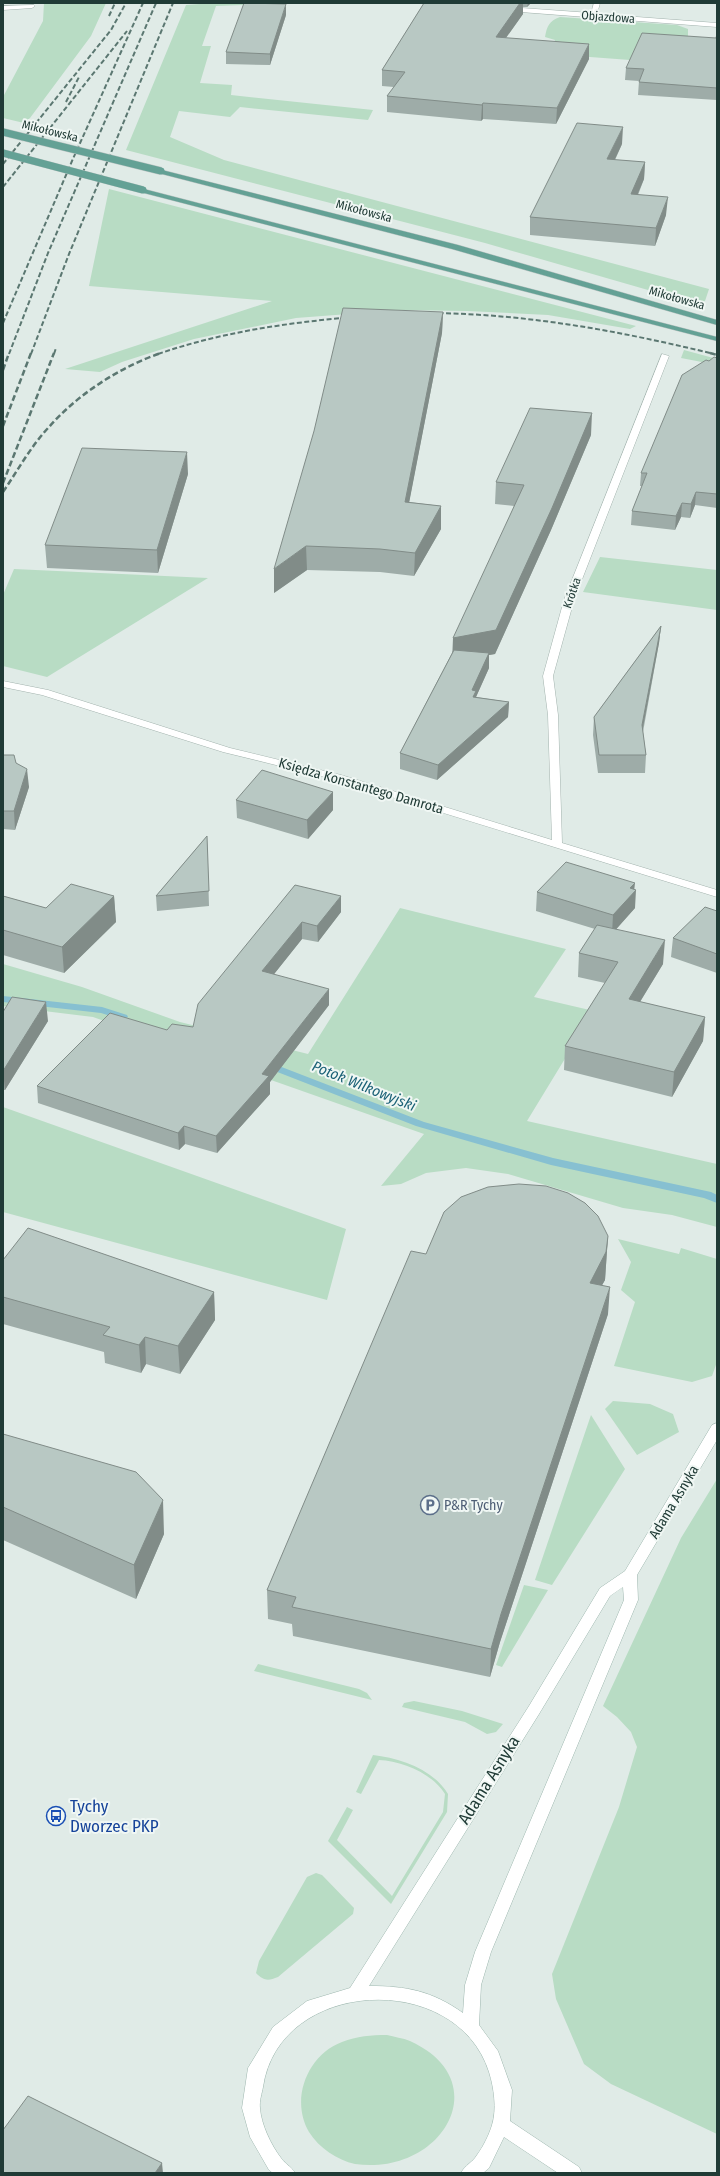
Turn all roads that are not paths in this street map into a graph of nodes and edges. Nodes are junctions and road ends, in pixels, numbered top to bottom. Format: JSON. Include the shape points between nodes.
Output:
{"nodes":[{"id":1,"x":598,"y":3,"type":"edge"},
{"id":2,"x":32,"y":6,"type":"dead end"},
{"id":3,"x":3,"y":8,"type":"edge"},
{"id":4,"x":499,"y":8,"type":"edge"},
{"id":5,"x":593,"y":16,"type":"junction"},
{"id":6,"x":717,"y":25,"type":"edge"},
{"id":7,"x":3,"y":132,"type":"edge"},
{"id":8,"x":3,"y":153,"type":"edge"},
{"id":9,"x":717,"y":323,"type":"edge"},
{"id":10,"x":717,"y":339,"type":"edge"},
{"id":11,"x":665,"y":356,"type":"dead end"},
{"id":12,"x":3,"y":684,"type":"edge"},
{"id":13,"x":557,"y":844,"type":"junction"},
{"id":14,"x":717,"y":894,"type":"edge"},
{"id":15,"x":717,"y":1428,"type":"edge"},
{"id":16,"x":630,"y":1574,"type":"junction"},
{"id":17,"x":356,"y":1993,"type":"junction"},
{"id":18,"x":470,"y":2027,"type":"junction"},
{"id":19,"x":501,"y":2125,"type":"junction"},
{"id":20,"x":277,"y":2170,"type":"edge"},
{"id":21,"x":470,"y":2173,"type":"edge"},
{"id":22,"x":573,"y":2173,"type":"edge"}],
"edges":[{"from":1,"to":5,"type":"street"},
{"from":2,"to":3,"type":"street"},
{"from":4,"to":5,"type":"street","name":"Objazdowa"},
{"from":5,"to":6,"type":"street","name":"Objazdowa"},
{"from":7,"to":9,"type":"main road","name":"Mikołowska","bridge":true,"via":[[455,247]]},
{"from":8,"to":10,"type":"main road","bridge":true},
{"from":11,"to":13,"type":"street","name":"Krótka","via":[[569,600],[548,676],[553,716]]},
{"from":12,"to":13,"type":"street","name":"Księdza Konstantego Damrota","via":[[44,692],[227,750],[338,777]]},
{"from":13,"to":14,"type":"street","name":"Księdza Konstantego Damrota"},
{"from":15,"to":16,"type":"street","name":"Adama Asnyka"},
{"from":16,"to":17,"type":"street","name":"Adama Asnyka","via":[[606,1592]]},
{"from":16,"to":18,"type":"street","via":[[631,1600],[483,1952],[473,1985]]},
{"from":17,"to":18,"type":"street","via":[[397,1993],[437,2004]]},
{"from":17,"to":20,"type":"street","via":[[313,2006],[279,2032],[257,2068],[251,2108],[259,2137]]},
{"from":18,"to":19,"type":"street","via":[[492,2056],[503,2090]]},
{"from":19,"to":21,"type":"street","via":[[483,2162]]},
{"from":19,"to":22,"type":"street"}]}
